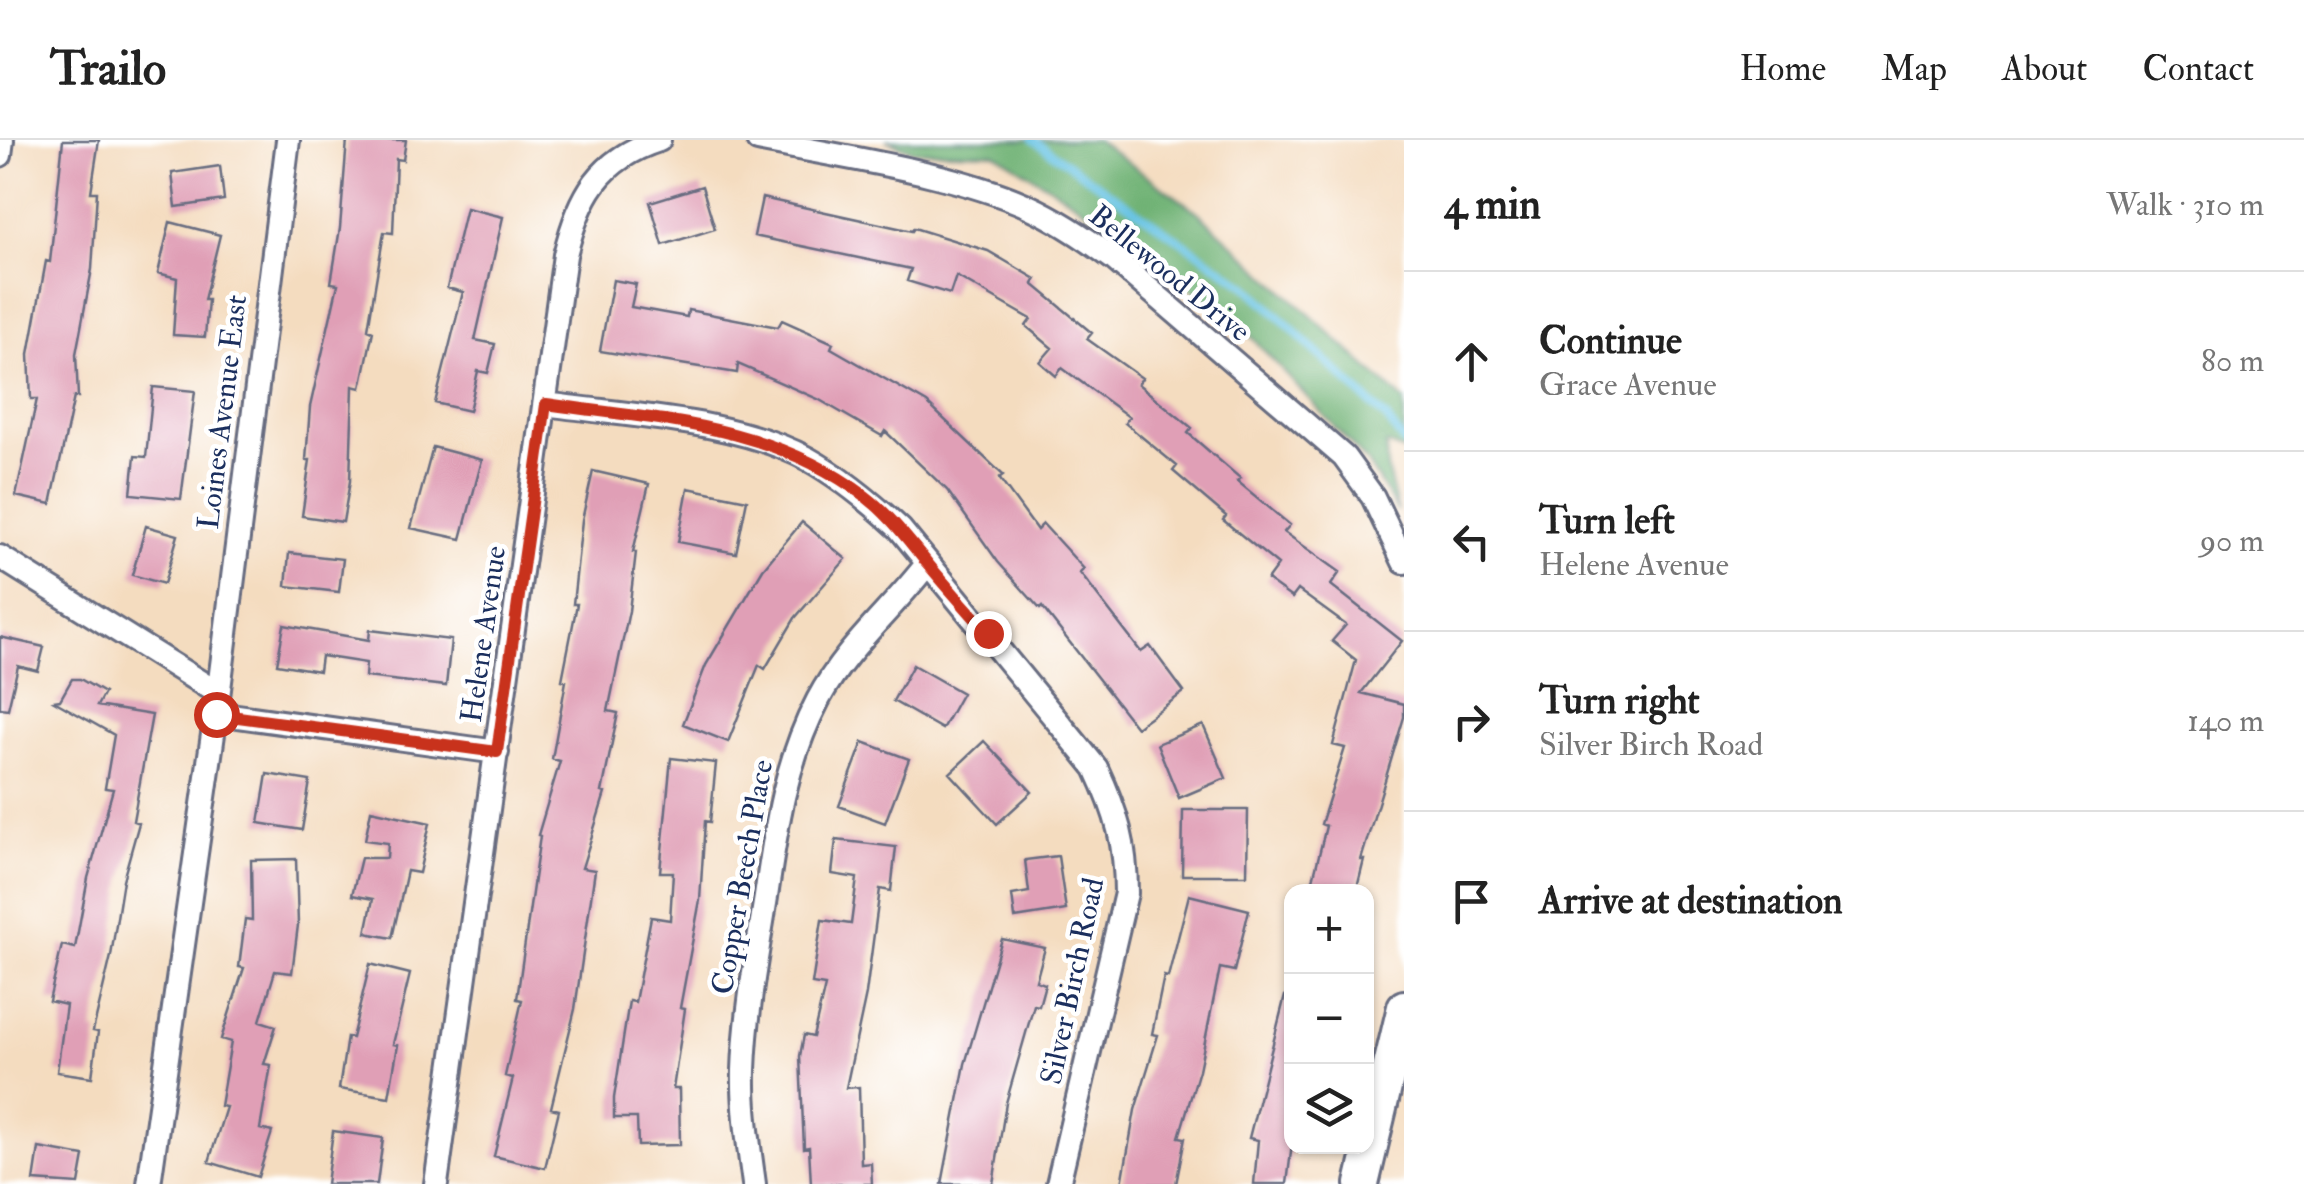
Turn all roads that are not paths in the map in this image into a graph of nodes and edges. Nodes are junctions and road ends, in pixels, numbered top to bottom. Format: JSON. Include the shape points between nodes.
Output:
{"nodes":[{"id":1,"x":2,"y":140,"type":"edge"},
{"id":2,"x":288,"y":140,"type":"edge"},
{"id":3,"x":659,"y":140,"type":"edge"},
{"id":4,"x":758,"y":140,"type":"edge"},
{"id":5,"x":0,"y":155,"type":"edge"},
{"id":6,"x":546,"y":404,"type":"junction"},
{"id":7,"x":0,"y":557,"type":"edge"},
{"id":8,"x":1404,"y":562,"type":"edge"},
{"id":9,"x":928,"y":564,"type":"junction"},
{"id":10,"x":216,"y":703,"type":"junction"},
{"id":11,"x":497,"y":752,"type":"junction"},
{"id":12,"x":1404,"y":1007,"type":"edge"},
{"id":13,"x":149,"y":1184,"type":"edge"},
{"id":14,"x":436,"y":1184,"type":"edge"},
{"id":15,"x":754,"y":1184,"type":"edge"},
{"id":16,"x":1058,"y":1184,"type":"edge"},
{"id":17,"x":1364,"y":1184,"type":"edge"}],
"edges":[{"from":1,"to":5,"type":"street"},
{"from":2,"to":10,"type":"street","name":"Loines Avenue East"},
{"from":3,"to":6,"type":"street","name":"Helene Avenue","via":[[611,165],[575,213]]},
{"from":4,"to":8,"type":"street","name":"Bellewood Drive","via":[[1002,195],[1076,232],[1344,457],[1373,497]]},
{"from":6,"to":9,"type":"street","name":"Silver Birch Road","via":[[720,429],[779,446],[866,497]]},
{"from":6,"to":11,"type":"street","name":"Helene Avenue"},
{"from":7,"to":10,"type":"street"},
{"from":9,"to":15,"type":"street","name":"Copper Beech Place","via":[[862,636],[820,696],[780,800],[744,1072]]},
{"from":9,"to":16,"type":"street","name":"Silver Birch Road","via":[[1096,768],[1126,850],[1116,944]]},
{"from":10,"to":11,"type":"street"},
{"from":10,"to":13,"type":"street","name":"Loines Avenue East"},
{"from":11,"to":14,"type":"street","name":"Helene Avenue"},
{"from":12,"to":17,"type":"street"}]}
